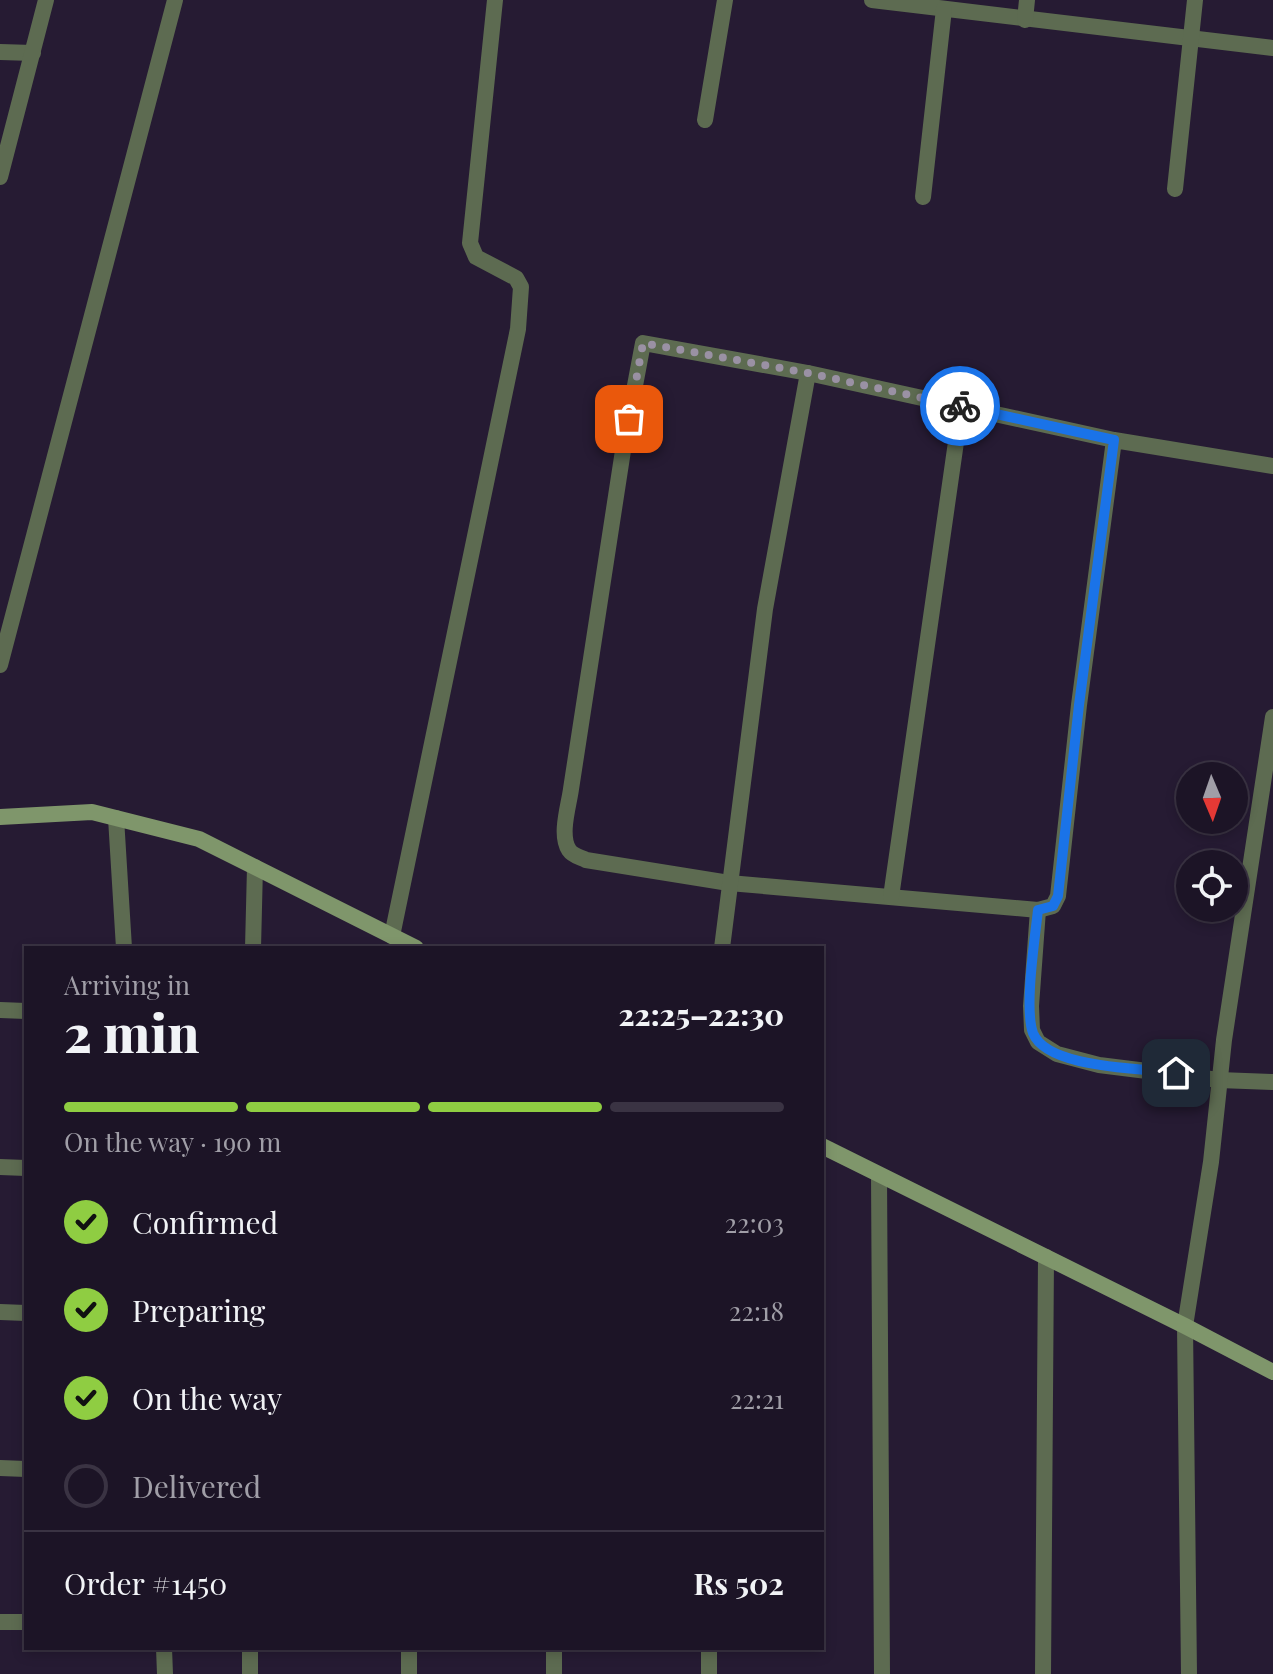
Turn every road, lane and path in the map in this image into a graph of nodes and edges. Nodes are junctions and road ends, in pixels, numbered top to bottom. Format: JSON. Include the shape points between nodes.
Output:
{"nodes":[{"id":1,"x":46,"y":0,"type":"edge"},
{"id":2,"x":175,"y":0,"type":"edge"},
{"id":3,"x":495,"y":0,"type":"edge"},
{"id":4,"x":725,"y":0,"type":"edge"},
{"id":5,"x":872,"y":0,"type":"edge"},
{"id":6,"x":1027,"y":0,"type":"edge"},
{"id":7,"x":1195,"y":0,"type":"edge"},
{"id":8,"x":944,"y":9,"type":"junction"},
{"id":9,"x":1025,"y":20,"type":"junction"},
{"id":10,"x":1190,"y":38,"type":"junction"},
{"id":11,"x":1273,"y":48,"type":"edge"},
{"id":12,"x":0,"y":52,"type":"edge"},
{"id":13,"x":33,"y":53,"type":"junction"},
{"id":14,"x":705,"y":120,"type":"dead end"},
{"id":15,"x":0,"y":177,"type":"edge"},
{"id":16,"x":1175,"y":189,"type":"dead end"},
{"id":17,"x":923,"y":197,"type":"dead end"},
{"id":18,"x":808,"y":373,"type":"junction"},
{"id":19,"x":961,"y":407,"type":"junction"},
{"id":20,"x":1114,"y":440,"type":"junction"},
{"id":21,"x":1273,"y":466,"type":"edge"},
{"id":22,"x":0,"y":665,"type":"edge"},
{"id":23,"x":1273,"y":717,"type":"edge"},
{"id":24,"x":0,"y":817,"type":"edge"},
{"id":25,"x":116,"y":818,"type":"junction"},
{"id":26,"x":255,"y":867,"type":"junction"},
{"id":27,"x":729,"y":883,"type":"junction"},
{"id":28,"x":891,"y":897,"type":"junction"},
{"id":29,"x":1038,"y":910,"type":"junction"},
{"id":30,"x":392,"y":936,"type":"junction"},
{"id":31,"x":124,"y":946,"type":"edge"},
{"id":32,"x":253,"y":946,"type":"edge"},
{"id":33,"x":409,"y":946,"type":"edge"},
{"id":34,"x":722,"y":946,"type":"edge"},
{"id":35,"x":0,"y":1010,"type":"edge"},
{"id":36,"x":24,"y":1011,"type":"edge"},
{"id":37,"x":1219,"y":1080,"type":"junction"},
{"id":38,"x":1273,"y":1082,"type":"edge"},
{"id":39,"x":824,"y":1147,"type":"edge"},
{"id":40,"x":0,"y":1167,"type":"edge"},
{"id":41,"x":24,"y":1168,"type":"edge"},
{"id":42,"x":879,"y":1175,"type":"junction"},
{"id":43,"x":1046,"y":1257,"type":"junction"},
{"id":44,"x":0,"y":1312,"type":"edge"},
{"id":45,"x":24,"y":1313,"type":"edge"},
{"id":46,"x":1185,"y":1326,"type":"junction"},
{"id":47,"x":1273,"y":1372,"type":"edge"},
{"id":48,"x":0,"y":1468,"type":"edge"},
{"id":49,"x":24,"y":1469,"type":"edge"},
{"id":50,"x":0,"y":1622,"type":"edge"},
{"id":51,"x":24,"y":1622,"type":"edge"},
{"id":52,"x":164,"y":1650,"type":"edge"},
{"id":53,"x":250,"y":1650,"type":"edge"},
{"id":54,"x":409,"y":1650,"type":"edge"},
{"id":55,"x":554,"y":1650,"type":"edge"},
{"id":56,"x":709,"y":1650,"type":"edge"},
{"id":57,"x":165,"y":1674,"type":"edge"},
{"id":58,"x":250,"y":1674,"type":"edge"},
{"id":59,"x":409,"y":1674,"type":"edge"},
{"id":60,"x":554,"y":1674,"type":"edge"},
{"id":61,"x":709,"y":1674,"type":"edge"},
{"id":62,"x":882,"y":1674,"type":"edge"},
{"id":63,"x":1043,"y":1674,"type":"edge"},
{"id":64,"x":1189,"y":1674,"type":"edge"}],
"edges":[{"from":1,"to":13,"type":"street"},
{"from":2,"to":22,"type":"street"},
{"from":3,"to":30,"type":"street","via":[[470,243],[476,257],[516,278],[521,302]]},
{"from":4,"to":14,"type":"street"},
{"from":5,"to":8,"type":"street"},
{"from":6,"to":9,"type":"street"},
{"from":7,"to":10,"type":"street"},
{"from":8,"to":9,"type":"street"},
{"from":8,"to":17,"type":"street"},
{"from":9,"to":10,"type":"street"},
{"from":10,"to":11,"type":"street"},
{"from":10,"to":16,"type":"street"},
{"from":12,"to":13,"type":"street"},
{"from":13,"to":15,"type":"street"},
{"from":18,"to":19,"type":"street"},
{"from":18,"to":27,"type":"street","via":[[765,609]]},
{"from":18,"to":27,"type":"street","via":[[643,343],[624,444],[571,789],[567,848],[586,860]]},
{"from":19,"to":20,"type":"street"},
{"from":19,"to":28,"type":"street"},
{"from":20,"to":21,"type":"street"},
{"from":20,"to":29,"type":"street","via":[[1058,896],[1053,906]]},
{"from":23,"to":37,"type":"street"},
{"from":24,"to":25,"type":"main road","via":[[92,812]]},
{"from":25,"to":26,"type":"main road","via":[[199,839]]},
{"from":25,"to":31,"type":"street"},
{"from":26,"to":30,"type":"main road"},
{"from":26,"to":32,"type":"street"},
{"from":27,"to":28,"type":"street"},
{"from":27,"to":34,"type":"street"},
{"from":28,"to":29,"type":"street"},
{"from":29,"to":37,"type":"street","via":[[1031,1006],[1038,1042],[1057,1054],[1099,1065]]},
{"from":30,"to":33,"type":"main road"},
{"from":35,"to":36,"type":"street"},
{"from":37,"to":38,"type":"street"},
{"from":37,"to":46,"type":"street"},
{"from":39,"to":42,"type":"main road"},
{"from":40,"to":41,"type":"street"},
{"from":42,"to":43,"type":"main road"},
{"from":42,"to":62,"type":"street"},
{"from":43,"to":46,"type":"main road"},
{"from":43,"to":63,"type":"street"},
{"from":44,"to":45,"type":"street"},
{"from":46,"to":47,"type":"main road"},
{"from":46,"to":64,"type":"street"},
{"from":48,"to":49,"type":"street"},
{"from":50,"to":51,"type":"street"},
{"from":52,"to":57,"type":"street"},
{"from":53,"to":58,"type":"street"},
{"from":54,"to":59,"type":"street"},
{"from":55,"to":60,"type":"street"},
{"from":56,"to":61,"type":"street"}]}
